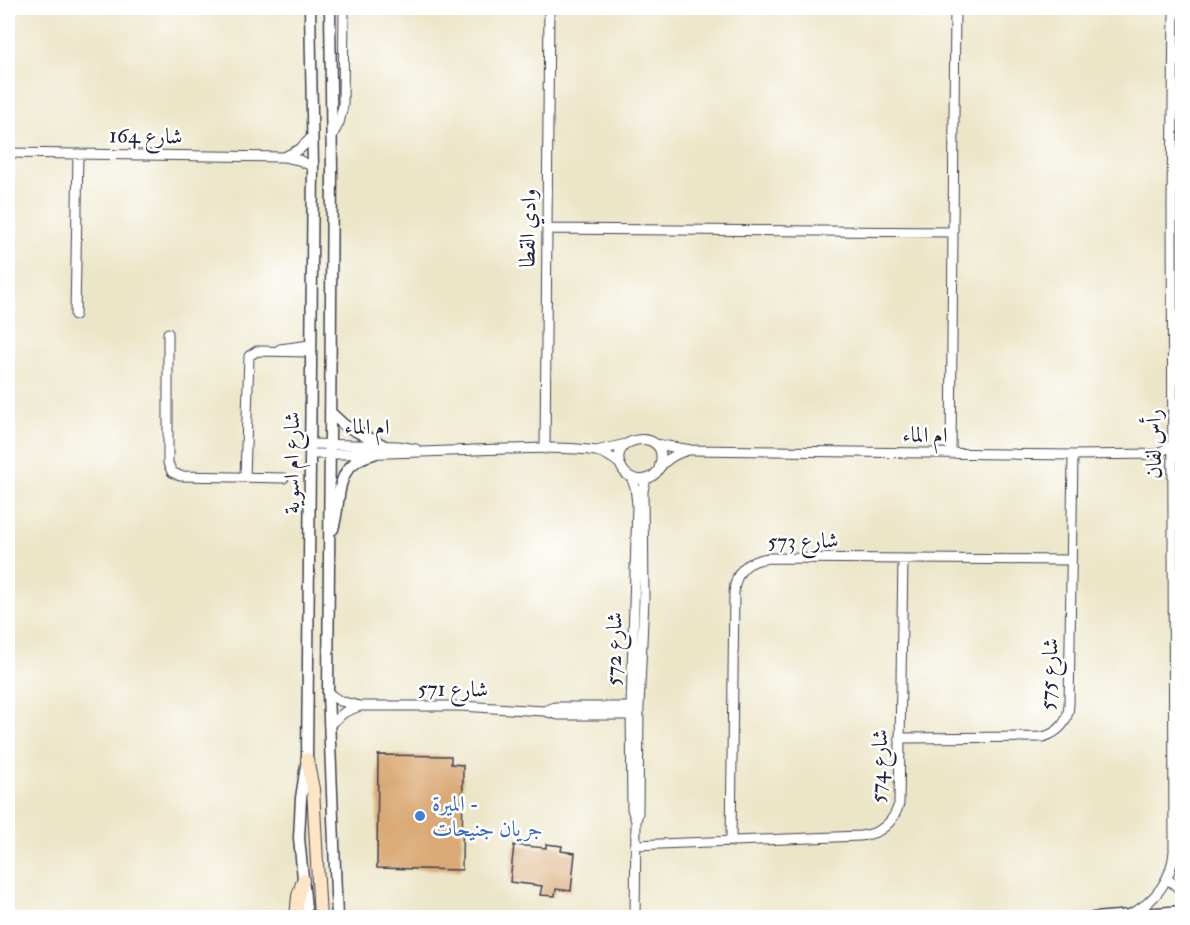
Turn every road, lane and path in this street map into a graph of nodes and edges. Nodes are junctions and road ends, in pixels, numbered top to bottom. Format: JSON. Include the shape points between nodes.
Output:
{"nodes":[{"id":1,"x":310,"y":8,"type":"edge"},
{"id":2,"x":330,"y":8,"type":"edge"},
{"id":3,"x":344,"y":8,"type":"edge"},
{"id":4,"x":549,"y":8,"type":"edge"},
{"id":5,"x":955,"y":8,"type":"edge"},
{"id":6,"x":1174,"y":8,"type":"edge"},
{"id":7,"x":1178,"y":22,"type":"edge"},
{"id":8,"x":1178,"y":38,"type":"edge"},
{"id":9,"x":312,"y":137,"type":"junction"},
{"id":10,"x":331,"y":138,"type":"junction"},
{"id":11,"x":8,"y":153,"type":"edge"},
{"id":12,"x":78,"y":154,"type":"junction"},
{"id":13,"x":284,"y":157,"type":"junction"},
{"id":14,"x":313,"y":167,"type":"junction"},
{"id":15,"x":547,"y":229,"type":"junction"},
{"id":16,"x":953,"y":232,"type":"junction"},
{"id":17,"x":75,"y":315,"type":"dead end"},
{"id":18,"x":168,"y":333,"type":"dead end"},
{"id":19,"x":310,"y":348,"type":"junction"},
{"id":20,"x":330,"y":412,"type":"junction"},
{"id":21,"x":626,"y":444,"type":"junction"},
{"id":22,"x":655,"y":444,"type":"junction"},
{"id":23,"x":1173,"y":444,"type":"junction"},
{"id":24,"x":383,"y":445,"type":"junction"},
{"id":25,"x":310,"y":449,"type":"junction"},
{"id":26,"x":545,"y":449,"type":"junction"},
{"id":27,"x":330,"y":450,"type":"junction"},
{"id":28,"x":691,"y":450,"type":"junction"},
{"id":29,"x":422,"y":451,"type":"junction"},
{"id":30,"x":595,"y":451,"type":"junction"},
{"id":31,"x":374,"y":454,"type":"junction"},
{"id":32,"x":951,"y":454,"type":"junction"},
{"id":33,"x":1158,"y":454,"type":"junction"},
{"id":34,"x":1073,"y":455,"type":"junction"},
{"id":35,"x":620,"y":464,"type":"junction"},
{"id":36,"x":659,"y":468,"type":"junction"},
{"id":37,"x":1173,"y":471,"type":"junction"},
{"id":38,"x":245,"y":477,"type":"junction"},
{"id":39,"x":631,"y":477,"type":"junction"},
{"id":40,"x":284,"y":478,"type":"dead end"},
{"id":41,"x":646,"y":479,"type":"junction"},
{"id":42,"x":329,"y":541,"type":"junction"},
{"id":43,"x":903,"y":559,"type":"junction"},
{"id":44,"x":1070,"y":560,"type":"junction"},
{"id":45,"x":328,"y":693,"type":"junction"},
{"id":46,"x":360,"y":706,"type":"junction"},
{"id":47,"x":635,"y":711,"type":"junction"},
{"id":48,"x":329,"y":725,"type":"junction"},
{"id":49,"x":899,"y":738,"type":"junction"},
{"id":50,"x":307,"y":759,"type":"junction"},
{"id":51,"x":731,"y":842,"type":"junction"},
{"id":52,"x":635,"y":845,"type":"junction"},
{"id":53,"x":1168,"y":879,"type":"junction"},
{"id":54,"x":303,"y":880,"type":"junction"},
{"id":55,"x":1182,"y":889,"type":"edge"},
{"id":56,"x":1182,"y":911,"type":"edge"},
{"id":57,"x":1129,"y":915,"type":"junction"},
{"id":58,"x":634,"y":916,"type":"edge"},
{"id":59,"x":296,"y":918,"type":"edge"},
{"id":60,"x":307,"y":918,"type":"edge"},
{"id":61,"x":320,"y":918,"type":"edge"},
{"id":62,"x":337,"y":918,"type":"edge"},
{"id":63,"x":1093,"y":918,"type":"edge"}],
"edges":[{"from":1,"to":9,"type":"street","name":"شارع ام اسوية"},
{"from":2,"to":10,"type":"street","name":"شارع ام اسوية"},
{"from":3,"to":10,"type":"street","via":[[343,106]]},
{"from":4,"to":15,"type":"street","name":"وادي القطا"},
{"from":5,"to":16,"type":"street"},
{"from":6,"to":7,"type":"street","name":"رأس لفان"},
{"from":7,"to":8,"type":"street","name":"رأس لفان"},
{"from":8,"to":23,"type":"street","name":"رأس لفان","via":[[1172,203]]},
{"from":9,"to":13,"type":"street"},
{"from":9,"to":14,"type":"street","name":"شارع ام اسوية"},
{"from":10,"to":20,"type":"street","name":"شارع ام اسوية"},
{"from":11,"to":12,"type":"street","name":"شارع 164"},
{"from":12,"to":13,"type":"street","name":"شارع 164"},
{"from":12,"to":17,"type":"street"},
{"from":13,"to":14,"type":"street","name":"شارع 164"},
{"from":14,"to":19,"type":"street","name":"شارع ام اسوية"},
{"from":15,"to":16,"type":"street"},
{"from":15,"to":26,"type":"street","name":"وادي القطا"},
{"from":16,"to":32,"type":"street"},
{"from":18,"to":38,"type":"street","via":[[170,469],[180,476]]},
{"from":19,"to":25,"type":"street","name":"شارع ام اسوية"},
{"from":19,"to":38,"type":"street","via":[[255,352],[248,359]]},
{"from":20,"to":24,"type":"street","via":[[344,425]]},
{"from":20,"to":27,"type":"street","name":"شارع ام اسوية"},
{"from":21,"to":22,"type":"street","via":[[638,438]]},
{"from":21,"to":30,"type":"street","name":"ام الماء"},
{"from":21,"to":35,"type":"street"},
{"from":22,"to":28,"type":"street","name":"ام الماء"},
{"from":22,"to":36,"type":"street","via":[[661,456]]},
{"from":23,"to":33,"type":"street"},
{"from":23,"to":37,"type":"street","name":"رأس لفان"},
{"from":24,"to":27,"type":"street","name":"ام الماء"},
{"from":24,"to":29,"type":"street","name":"ام الماء"},
{"from":25,"to":27,"type":"street","name":"ام الماء"},
{"from":25,"to":50,"type":"street","name":"شارع ام اسوية"},
{"from":26,"to":29,"type":"street","name":"ام الماء"},
{"from":26,"to":30,"type":"street","name":"ام الماء"},
{"from":27,"to":31,"type":"street","name":"ام الماء"},
{"from":27,"to":42,"type":"street","name":"شارع ام اسوية"},
{"from":28,"to":32,"type":"street","name":"ام الماء"},
{"from":28,"to":36,"type":"street","name":"ام الماء","via":[[673,456]]},
{"from":29,"to":31,"type":"street","name":"ام الماء"},
{"from":30,"to":35,"type":"street","name":"ام الماء"},
{"from":31,"to":42,"type":"street","via":[[352,464],[343,477]]},
{"from":32,"to":34,"type":"street","name":"ام الماء"},
{"from":33,"to":34,"type":"street","name":"ام الماء"},
{"from":33,"to":37,"type":"street"},
{"from":34,"to":44,"type":"street","name":"شارع 575"},
{"from":35,"to":39,"type":"street"},
{"from":36,"to":41,"type":"street"},
{"from":37,"to":53,"type":"street","name":"رأس لفان","via":[[1174,850]]},
{"from":38,"to":40,"type":"street"},
{"from":39,"to":41,"type":"street"},
{"from":39,"to":47,"type":"street","name":"شارع 572","via":[[637,504]]},
{"from":41,"to":47,"type":"street","name":"شارع 572","via":[[644,599]]},
{"from":42,"to":45,"type":"street","name":"شارع ام اسوية"},
{"from":43,"to":44,"type":"street","name":"شارع 573"},
{"from":43,"to":49,"type":"street","name":"شارع 574"},
{"from":43,"to":51,"type":"street","name":"شارع 573","via":[[759,559],[737,575]]},
{"from":44,"to":49,"type":"street","name":"شارع 575","via":[[1068,712],[1062,726],[1043,737]]},
{"from":45,"to":46,"type":"street","name":"شارع 571"},
{"from":45,"to":48,"type":"street","name":"شارع ام اسوية"},
{"from":46,"to":47,"type":"street","name":"شارع 571"},
{"from":46,"to":48,"type":"street","name":"شارع 571"},
{"from":47,"to":52,"type":"street","name":"شارع 572"},
{"from":48,"to":62,"type":"street","name":"شارع ام اسوية"},
{"from":49,"to":51,"type":"street","name":"شارع 574","via":[[899,804],[891,821],[877,832]]},
{"from":50,"to":54,"type":"street","name":"شارع ام اسوية","via":[[298,838]]},
{"from":50,"to":61,"type":"main road","via":[[313,789]]},
{"from":51,"to":52,"type":"street","name":"شارع 574"},
{"from":52,"to":58,"type":"street","name":"شارع 572"},
{"from":53,"to":55,"type":"street"},
{"from":53,"to":57,"type":"street","name":"رأس لفان","via":[[1152,899]]},
{"from":54,"to":59,"type":"main road"},
{"from":54,"to":60,"type":"street","name":"شارع ام اسوية"},
{"from":56,"to":57,"type":"street"},
{"from":57,"to":63,"type":"street"}]}
